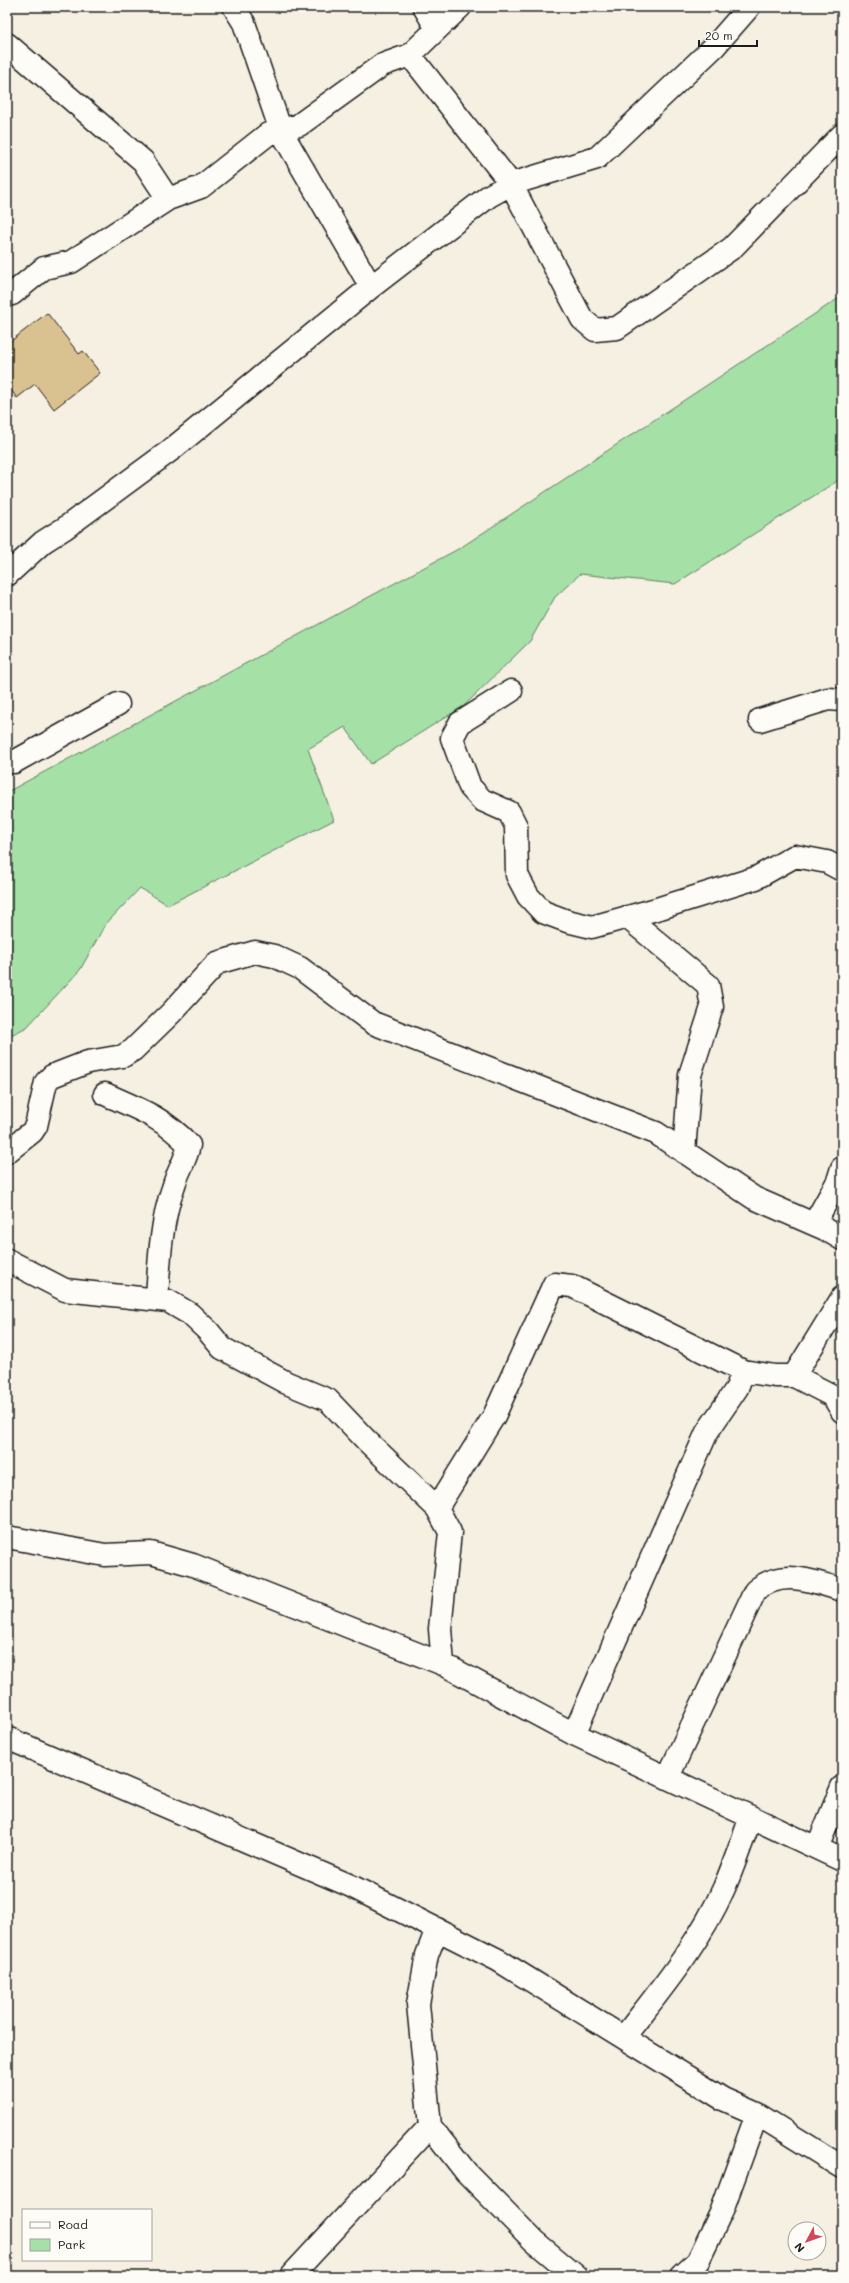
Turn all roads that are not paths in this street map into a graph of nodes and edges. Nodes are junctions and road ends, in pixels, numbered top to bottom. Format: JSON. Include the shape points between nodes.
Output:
{"nodes":[{"id":1,"x":234,"y":7,"type":"edge"},
{"id":2,"x":424,"y":7,"type":"edge"},
{"id":3,"x":460,"y":7,"type":"edge"},
{"id":4,"x":749,"y":7,"type":"edge"},
{"id":5,"x":437,"y":29,"type":"junction"},
{"id":6,"x":7,"y":44,"type":"edge"},
{"id":7,"x":410,"y":55,"type":"junction"},
{"id":8,"x":281,"y":130,"type":"junction"},
{"id":9,"x":842,"y":135,"type":"edge"},
{"id":10,"x":511,"y":184,"type":"junction"},
{"id":11,"x":168,"y":199,"type":"junction"},
{"id":12,"x":371,"y":287,"type":"junction"},
{"id":13,"x":7,"y":296,"type":"edge"},
{"id":14,"x":7,"y":575,"type":"edge"},
{"id":15,"x":511,"y":691,"type":"dead end"},
{"id":16,"x":842,"y":700,"type":"edge"},
{"id":17,"x":118,"y":704,"type":"dead end"},
{"id":18,"x":760,"y":720,"type":"dead end"},
{"id":19,"x":7,"y":762,"type":"edge"},
{"id":20,"x":842,"y":870,"type":"edge"},
{"id":21,"x":627,"y":917,"type":"junction"},
{"id":22,"x":105,"y":1094,"type":"dead end"},
{"id":23,"x":7,"y":1152,"type":"edge"},
{"id":24,"x":684,"y":1152,"type":"junction"},
{"id":25,"x":842,"y":1168,"type":"edge"},
{"id":26,"x":814,"y":1224,"type":"junction"},
{"id":27,"x":842,"y":1239,"type":"edge"},
{"id":28,"x":7,"y":1260,"type":"edge"},
{"id":29,"x":842,"y":1298,"type":"edge"},
{"id":30,"x":157,"y":1300,"type":"junction"},
{"id":31,"x":743,"y":1371,"type":"junction"},
{"id":32,"x":794,"y":1376,"type":"junction"},
{"id":33,"x":842,"y":1411,"type":"edge"},
{"id":34,"x":437,"y":1508,"type":"junction"},
{"id":35,"x":7,"y":1537,"type":"edge"},
{"id":36,"x":842,"y":1590,"type":"edge"},
{"id":37,"x":443,"y":1664,"type":"junction"},
{"id":38,"x":574,"y":1734,"type":"junction"},
{"id":39,"x":7,"y":1738,"type":"edge"},
{"id":40,"x":668,"y":1777,"type":"junction"},
{"id":41,"x":842,"y":1787,"type":"edge"},
{"id":42,"x":751,"y":1817,"type":"junction"},
{"id":43,"x":817,"y":1848,"type":"junction"},
{"id":44,"x":842,"y":1860,"type":"edge"},
{"id":45,"x":437,"y":1929,"type":"junction"},
{"id":46,"x":624,"y":2037,"type":"junction"},
{"id":47,"x":756,"y":2114,"type":"junction"},
{"id":48,"x":430,"y":2126,"type":"junction"},
{"id":49,"x":842,"y":2167,"type":"edge"},
{"id":50,"x":291,"y":2276,"type":"edge"},
{"id":51,"x":576,"y":2276,"type":"edge"},
{"id":52,"x":682,"y":2276,"type":"edge"}],
"edges":[{"from":1,"to":8,"type":"street","via":[[244,23]]},
{"from":2,"to":5,"type":"street"},
{"from":3,"to":5,"type":"street"},
{"from":4,"to":10,"type":"street","via":[[714,47],[597,158]]},
{"from":5,"to":7,"type":"street"},
{"from":6,"to":11,"type":"street","via":[[143,161]]},
{"from":7,"to":8,"type":"street","via":[[382,65],[299,126]]},
{"from":7,"to":10,"type":"street"},
{"from":8,"to":11,"type":"street","via":[[268,134],[201,188]]},
{"from":8,"to":12,"type":"street"},
{"from":9,"to":10,"type":"street","via":[[732,248],[618,328],[595,330],[582,319]]},
{"from":10,"to":12,"type":"street","via":[[489,196]]},
{"from":11,"to":13,"type":"street","via":[[71,262],[44,268]]},
{"from":12,"to":14,"type":"street","via":[[171,450],[43,542]]},
{"from":15,"to":21,"type":"street","via":[[460,723],[452,738],[470,787],[482,800],[509,812],[516,826],[517,875],[528,896],[543,912],[592,927]]},
{"from":16,"to":18,"type":"street","via":[[828,699]]},
{"from":17,"to":19,"type":"street","via":[[14,762]]},
{"from":20,"to":21,"type":"street","via":[[827,862],[795,856],[756,878]]},
{"from":21,"to":24,"type":"street","via":[[708,985],[712,1006],[690,1075]]},
{"from":22,"to":30,"type":"street","via":[[148,1113],[174,1129],[189,1145],[187,1157],[174,1185],[160,1250]]},
{"from":23,"to":24,"type":"street","via":[[36,1126],[46,1082],[52,1076],[88,1062],[123,1056],[133,1050],[171,1014],[217,963],[255,952],[274,956],[300,968],[373,1023],[656,1133]]},
{"from":24,"to":26,"type":"street","via":[[754,1198]]},
{"from":25,"to":26,"type":"street","via":[[838,1181]]},
{"from":26,"to":27,"type":"street"},
{"from":28,"to":30,"type":"street","via":[[65,1290]]},
{"from":29,"to":32,"type":"street"},
{"from":30,"to":34,"type":"street","via":[[168,1301],[190,1314],[222,1348],[286,1383],[328,1400]]},
{"from":31,"to":32,"type":"street"},
{"from":31,"to":34,"type":"street","via":[[572,1286],[554,1284],[544,1301],[494,1416]]},
{"from":31,"to":38,"type":"street","via":[[737,1388],[707,1432]]},
{"from":32,"to":33,"type":"street","via":[[833,1396]]},
{"from":34,"to":37,"type":"street","via":[[450,1532],[440,1629]]},
{"from":35,"to":37,"type":"street","via":[[105,1555],[150,1553],[193,1565]]},
{"from":36,"to":40,"type":"street","via":[[807,1579],[781,1578],[768,1582],[755,1591]]},
{"from":37,"to":38,"type":"street"},
{"from":38,"to":40,"type":"street"},
{"from":39,"to":45,"type":"street","via":[[351,1886]]},
{"from":40,"to":42,"type":"street"},
{"from":41,"to":43,"type":"street"},
{"from":42,"to":43,"type":"street"},
{"from":42,"to":46,"type":"street","via":[[724,1889],[708,1919],[686,1954]]},
{"from":43,"to":44,"type":"street"},
{"from":45,"to":46,"type":"street","via":[[498,1960]]},
{"from":45,"to":48,"type":"street","via":[[427,1954],[418,2004]]},
{"from":46,"to":47,"type":"street","via":[[723,2099]]},
{"from":47,"to":49,"type":"street"},
{"from":47,"to":52,"type":"street","via":[[721,2213],[698,2261]]},
{"from":48,"to":50,"type":"street"},
{"from":48,"to":51,"type":"street","via":[[466,2172],[534,2241]]}]}
